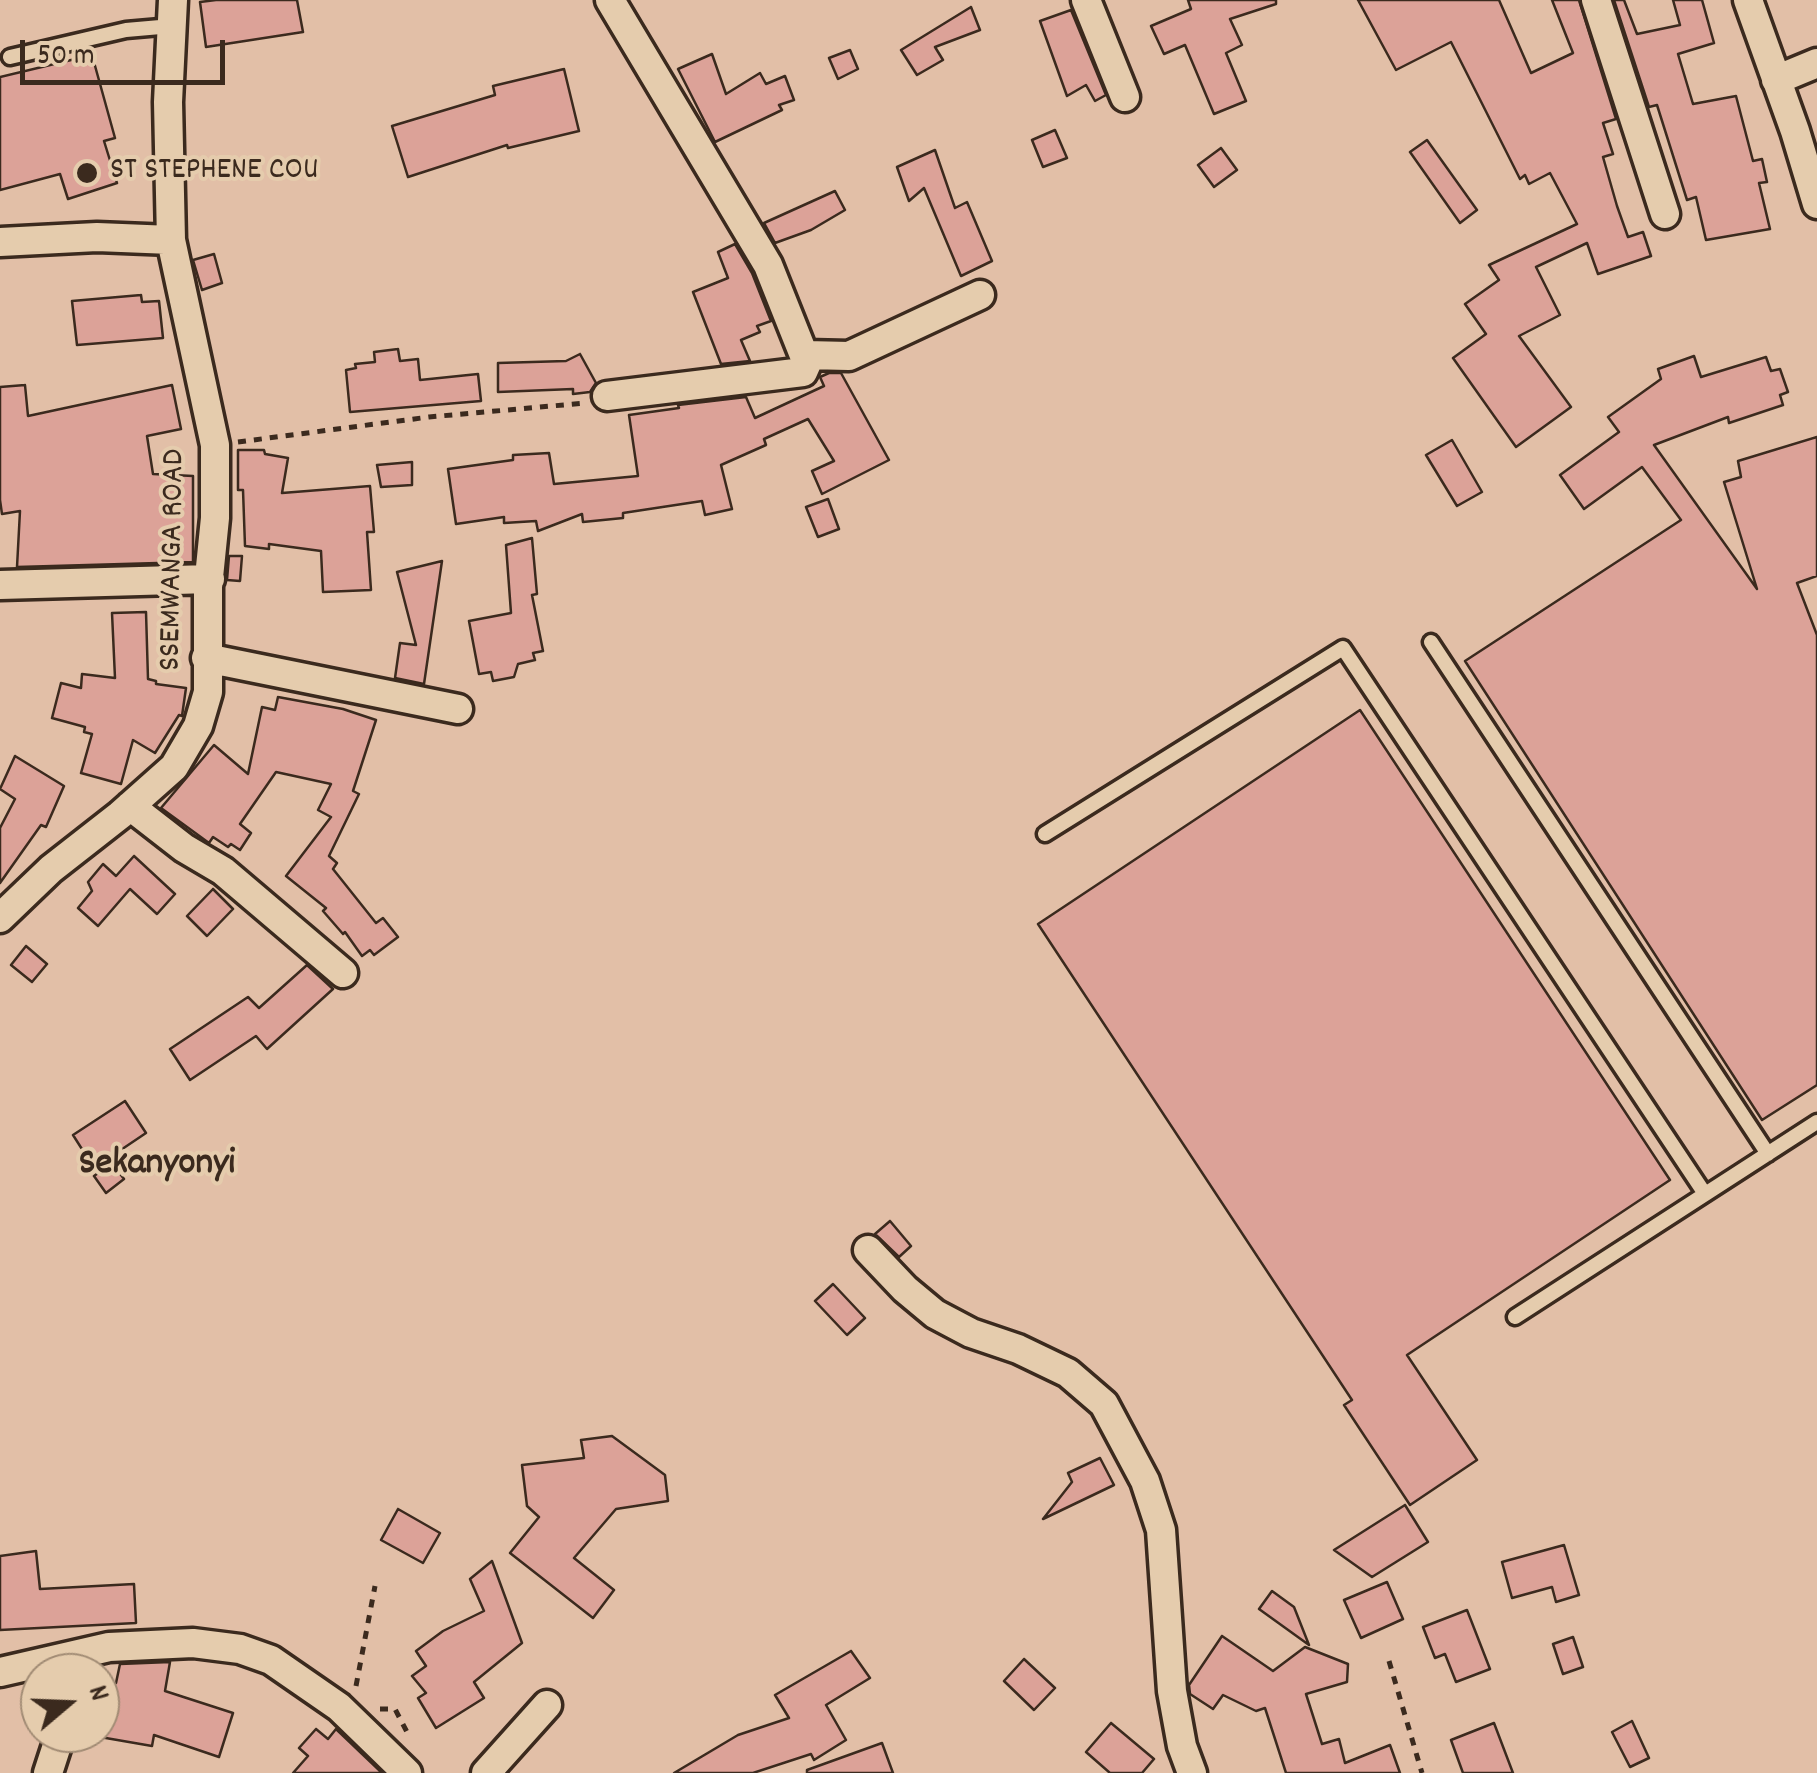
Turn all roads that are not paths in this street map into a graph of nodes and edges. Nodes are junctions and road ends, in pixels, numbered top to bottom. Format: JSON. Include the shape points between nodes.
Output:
{"nodes":[{"id":1,"x":610,"y":0,"type":"edge"},
{"id":2,"x":1086,"y":0,"type":"edge"},
{"id":3,"x":1596,"y":0,"type":"edge"},
{"id":4,"x":1748,"y":0,"type":"edge"},
{"id":5,"x":172,"y":13,"type":"edge"},
{"id":6,"x":10,"y":58,"type":"dead end"},
{"id":7,"x":1817,"y":63,"type":"edge"},
{"id":8,"x":1776,"y":80,"type":"junction"},
{"id":9,"x":1125,"y":97,"type":"dead end"},
{"id":10,"x":1814,"y":187,"type":"edge"},
{"id":11,"x":1665,"y":214,"type":"dead end"},
{"id":12,"x":170,"y":240,"type":"junction"},
{"id":13,"x":0,"y":242,"type":"edge"},
{"id":14,"x":980,"y":295,"type":"dead end"},
{"id":15,"x":806,"y":355,"type":"junction"},
{"id":16,"x":607,"y":396,"type":"road end"},
{"id":17,"x":210,"y":579,"type":"junction"},
{"id":18,"x":0,"y":585,"type":"edge"},
{"id":19,"x":1431,"y":642,"type":"dead end"},
{"id":20,"x":206,"y":658,"type":"junction"},
{"id":21,"x":458,"y":709,"type":"dead end"},
{"id":22,"x":130,"y":806,"type":"junction"},
{"id":23,"x":1046,"y":834,"type":"dead end"},
{"id":24,"x":0,"y":918,"type":"edge"},
{"id":25,"x":343,"y":972,"type":"dead end"},
{"id":26,"x":1817,"y":1122,"type":"edge"},
{"id":27,"x":1768,"y":1154,"type":"junction"},
{"id":28,"x":1705,"y":1194,"type":"junction"},
{"id":29,"x":868,"y":1250,"type":"dead end"},
{"id":30,"x":1515,"y":1316,"type":"dead end"},
{"id":31,"x":120,"y":1655,"type":"edge"},
{"id":32,"x":546,"y":1705,"type":"dead end"},
{"id":33,"x":407,"y":1773,"type":"edge"},
{"id":34,"x":486,"y":1773,"type":"edge"},
{"id":35,"x":1192,"y":1773,"type":"edge"}],
"edges":[{"from":1,"to":15,"type":"street","via":[[768,265]]},
{"from":2,"to":9,"type":"street"},
{"from":3,"to":11,"type":"street"},
{"from":4,"to":8,"type":"street"},
{"from":5,"to":6,"type":"lane"},
{"from":5,"to":12,"type":"street","name":"SSEMWANGA ROAD"},
{"from":7,"to":8,"type":"street"},
{"from":8,"to":10,"type":"street"},
{"from":12,"to":13,"type":"street"},
{"from":12,"to":17,"type":"street","name":"SSEMWANGA ROAD","via":[[215,446]]},
{"from":14,"to":15,"type":"street","via":[[849,356]]},
{"from":15,"to":16,"type":"street","via":[[803,372]]},
{"from":17,"to":18,"type":"street"},
{"from":17,"to":20,"type":"street","name":"SSEMWANGA ROAD"},
{"from":19,"to":27,"type":"lane"},
{"from":20,"to":21,"type":"street"},
{"from":20,"to":22,"type":"street","name":"SSEMWANGA ROAD","via":[[208,692],[198,726],[174,767]]},
{"from":22,"to":24,"type":"street","name":"SSEMWANGA ROAD"},
{"from":22,"to":25,"type":"street","via":[[223,871]]},
{"from":23,"to":28,"type":"lane","via":[[1343,648]]},
{"from":26,"to":27,"type":"lane"},
{"from":27,"to":28,"type":"lane"},
{"from":28,"to":30,"type":"lane"},
{"from":29,"to":35,"type":"street","via":[[935,1314],[1068,1373],[1104,1404],[1145,1481],[1161,1530],[1172,1691]]},
{"from":31,"to":33,"type":"street","via":[[192,1642],[271,1660],[339,1707]]},
{"from":32,"to":34,"type":"street"}]}
